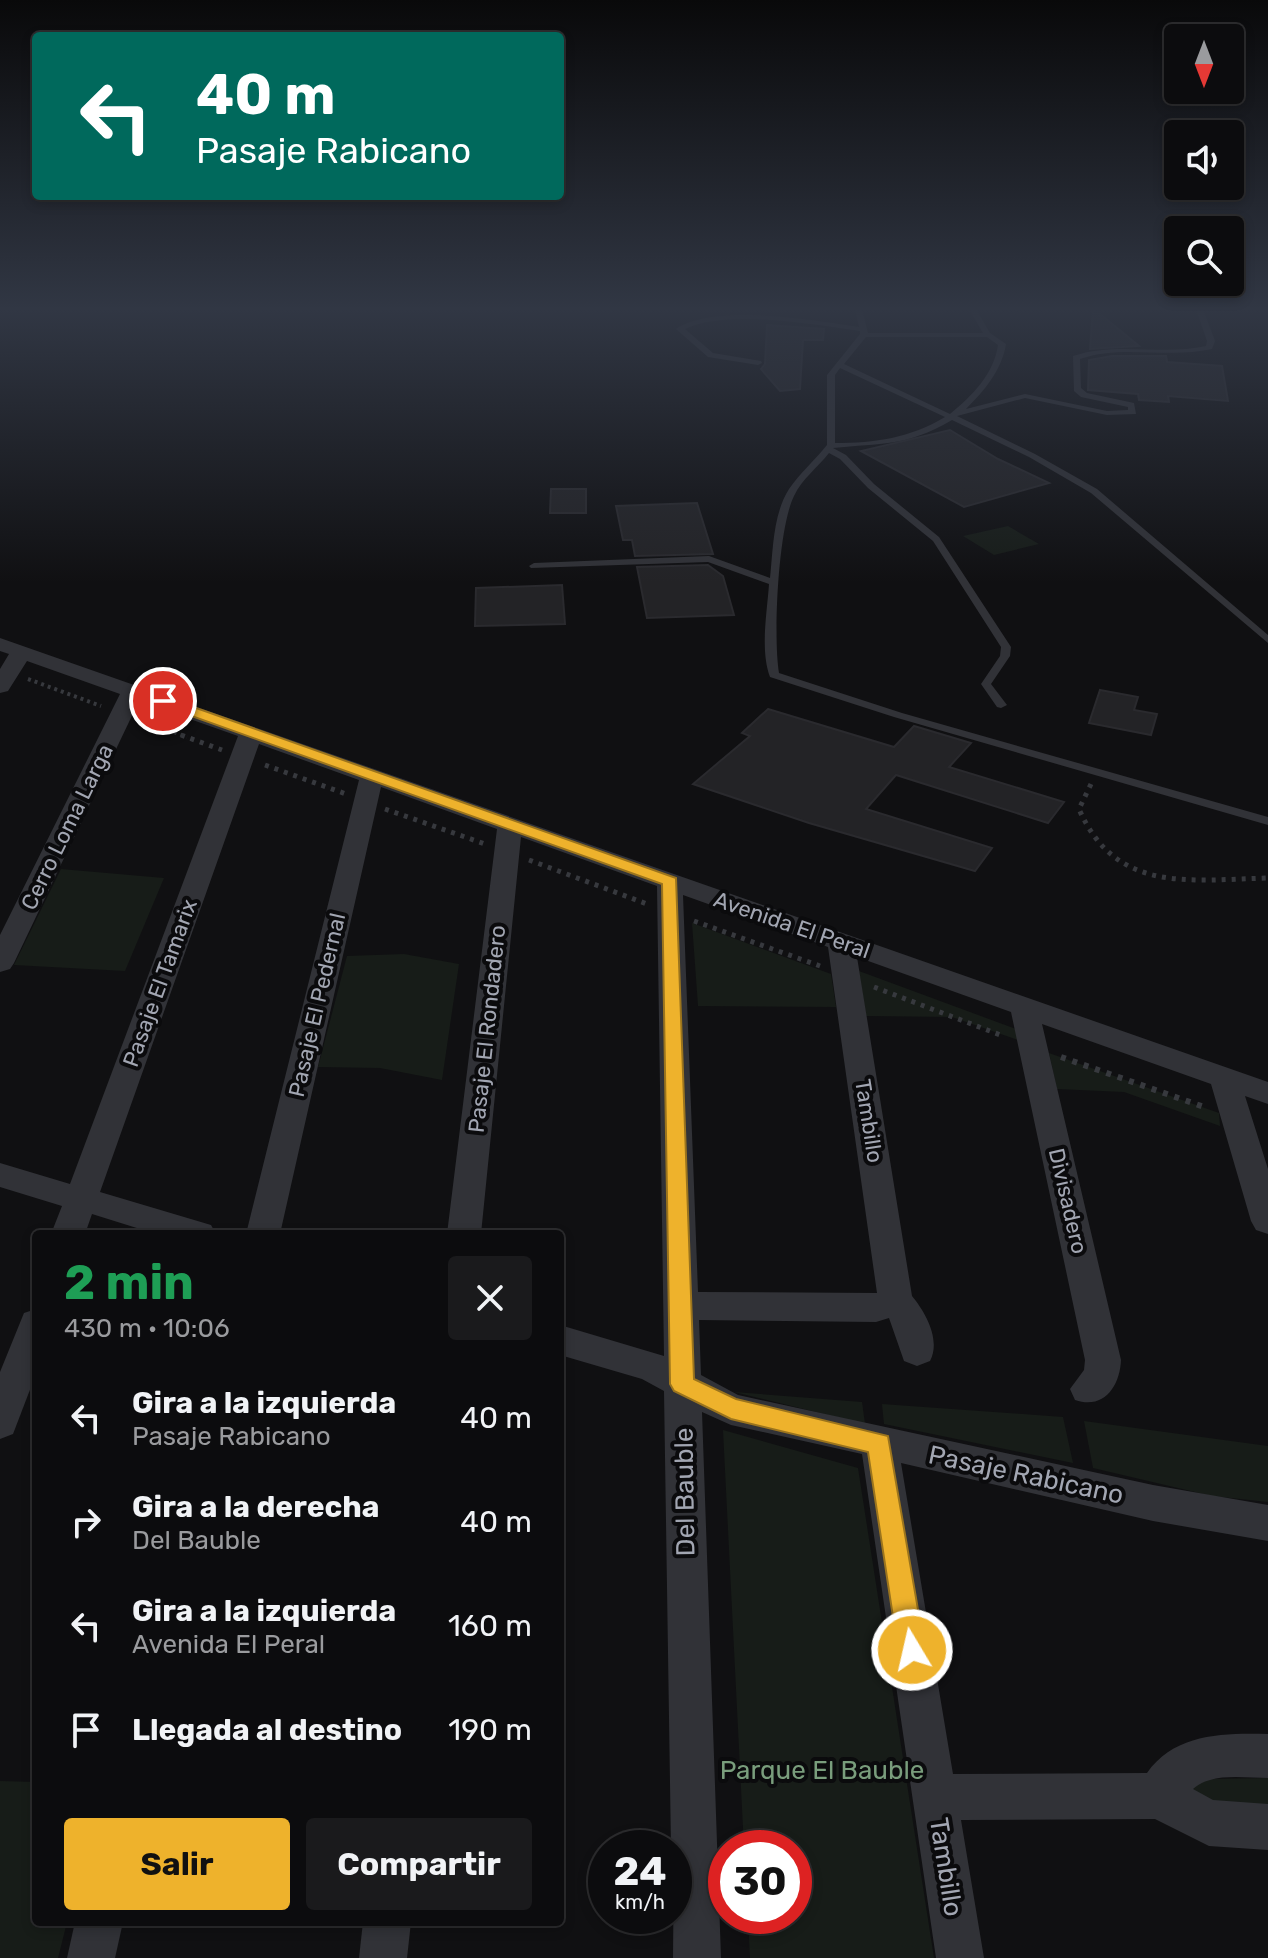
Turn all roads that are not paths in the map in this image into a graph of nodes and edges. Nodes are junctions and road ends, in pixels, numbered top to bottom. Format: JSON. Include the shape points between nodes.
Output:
{"nodes":[{"id":1,"x":833,"y":400,"type":"edge"},
{"id":2,"x":910,"y":400,"type":"edge"},
{"id":3,"x":969,"y":400,"type":"edge"},
{"id":4,"x":1010,"y":400,"type":"edge"},
{"id":5,"x":1046,"y":400,"type":"edge"},
{"id":6,"x":1109,"y":400,"type":"edge"},
{"id":7,"x":958,"y":415,"type":"junction"},
{"id":8,"x":830,"y":447,"type":"junction"},
{"id":9,"x":534,"y":566,"type":"dead end"},
{"id":10,"x":775,"y":583,"type":"junction"},
{"id":11,"x":1268,"y":640,"type":"edge"},
{"id":12,"x":11,"y":648,"type":"edge"},
{"id":13,"x":4,"y":679,"type":"edge"},
{"id":14,"x":128,"y":702,"type":"junction"},
{"id":15,"x":1001,"y":705,"type":"dead end"},
{"id":16,"x":246,"y":745,"type":"junction"},
{"id":17,"x":369,"y":789,"type":"junction"},
{"id":18,"x":1268,"y":821,"type":"edge"},
{"id":19,"x":508,"y":838,"type":"junction"},
{"id":20,"x":670,"y":897,"type":"junction"},
{"id":21,"x":841,"y":942,"type":"junction"},
{"id":22,"x":0,"y":963,"type":"edge"},
{"id":23,"x":1024,"y":1007,"type":"junction"},
{"id":24,"x":1224,"y":1077,"type":"junction"},
{"id":25,"x":1268,"y":1093,"type":"edge"},
{"id":26,"x":0,"y":1175,"type":"edge"},
{"id":27,"x":81,"y":1199,"type":"junction"},
{"id":28,"x":1268,"y":1221,"type":"edge"},
{"id":29,"x":69,"y":1230,"type":"edge"},
{"id":30,"x":186,"y":1230,"type":"edge"},
{"id":31,"x":264,"y":1230,"type":"edge"},
{"id":32,"x":464,"y":1230,"type":"edge"},
{"id":33,"x":895,"y":1300,"type":"junction"},
{"id":34,"x":681,"y":1306,"type":"junction"},
{"id":35,"x":32,"y":1334,"type":"edge"},
{"id":36,"x":564,"y":1341,"type":"edge"},
{"id":37,"x":917,"y":1351,"type":"dead end"},
{"id":38,"x":682,"y":1384,"type":"junction"},
{"id":39,"x":1088,"y":1389,"type":"dead end"},
{"id":40,"x":0,"y":1423,"type":"edge"},
{"id":41,"x":879,"y":1444,"type":"junction"},
{"id":42,"x":1268,"y":1523,"type":"edge"},
{"id":43,"x":1268,"y":1756,"type":"edge"},
{"id":44,"x":1159,"y":1796,"type":"junction"},
{"id":45,"x":935,"y":1797,"type":"junction"},
{"id":46,"x":1268,"y":1827,"type":"edge"},
{"id":47,"x":98,"y":1926,"type":"edge"},
{"id":48,"x":387,"y":1926,"type":"edge"},
{"id":49,"x":91,"y":1958,"type":"edge"},
{"id":50,"x":383,"y":1958,"type":"edge"},
{"id":51,"x":697,"y":1958,"type":"edge"},
{"id":52,"x":960,"y":1958,"type":"edge"}],
"edges":[{"from":1,"to":8,"type":"lane"},
{"from":2,"to":7,"type":"lane"},
{"from":3,"to":7,"type":"lane"},
{"from":4,"to":7,"type":"lane"},
{"from":5,"to":6,"type":"lane","via":[[1107,413],[1133,412],[1131,405]]},
{"from":7,"to":8,"type":"lane","via":[[884,444]]},
{"from":7,"to":11,"type":"lane","via":[[1094,491]]},
{"from":8,"to":10,"type":"lane","via":[[786,502]]},
{"from":8,"to":15,"type":"lane","via":[[941,544],[1006,647],[986,684]]},
{"from":9,"to":10,"type":"lane","via":[[709,559]]},
{"from":10,"to":18,"type":"lane","via":[[771,666],[779,678]]},
{"from":12,"to":13,"type":"street"},
{"from":12,"to":14,"type":"street","name":"Avenida El Peral"},
{"from":14,"to":16,"type":"street","name":"Avenida El Peral"},
{"from":14,"to":22,"type":"street","name":"Cerro Loma Larga"},
{"from":16,"to":17,"type":"street","name":"Avenida El Peral"},
{"from":16,"to":27,"type":"street","name":"Pasaje El Tamarix"},
{"from":17,"to":19,"type":"street","name":"Avenida El Peral"},
{"from":17,"to":31,"type":"street","name":"Pasaje El Pedernal"},
{"from":19,"to":20,"type":"street","name":"Avenida El Peral"},
{"from":19,"to":32,"type":"street","name":"Pasaje El Rondadero"},
{"from":20,"to":21,"type":"street","name":"Avenida El Peral"},
{"from":20,"to":34,"type":"street","name":"Del Bauble"},
{"from":21,"to":23,"type":"street","name":"Avenida El Peral"},
{"from":21,"to":33,"type":"street","name":"Tambillo"},
{"from":23,"to":24,"type":"street","name":"Avenida El Peral"},
{"from":23,"to":39,"type":"street","name":"Divisadero","via":[[1103,1360],[1102,1377]]},
{"from":24,"to":25,"type":"street","name":"Avenida El Peral"},
{"from":24,"to":28,"type":"street"},
{"from":26,"to":27,"type":"street"},
{"from":27,"to":29,"type":"street","name":"Pasaje El Tamarix"},
{"from":27,"to":30,"type":"street"},
{"from":33,"to":34,"type":"street","via":[[876,1308]]},
{"from":33,"to":37,"type":"street","name":"Tambillo","via":[[910,1319]]},
{"from":34,"to":38,"type":"street","name":"Del Bauble"},
{"from":35,"to":40,"type":"street"},
{"from":36,"to":38,"type":"street","name":"Pasaje Rabicano","via":[[652,1367]]},
{"from":38,"to":41,"type":"street","name":"Pasaje Rabicano","via":[[731,1409]]},
{"from":38,"to":51,"type":"street","name":"Del Bauble"},
{"from":41,"to":42,"type":"street","name":"Pasaje Rabicano"},
{"from":41,"to":45,"type":"street","name":"Tambillo"},
{"from":43,"to":44,"type":"street","via":[[1203,1757],[1170,1776]]},
{"from":44,"to":45,"type":"street"},
{"from":44,"to":46,"type":"street","via":[[1209,1823]]},
{"from":45,"to":52,"type":"street","name":"Tambillo"},
{"from":47,"to":49,"type":"street"},
{"from":48,"to":50,"type":"street"}]}
